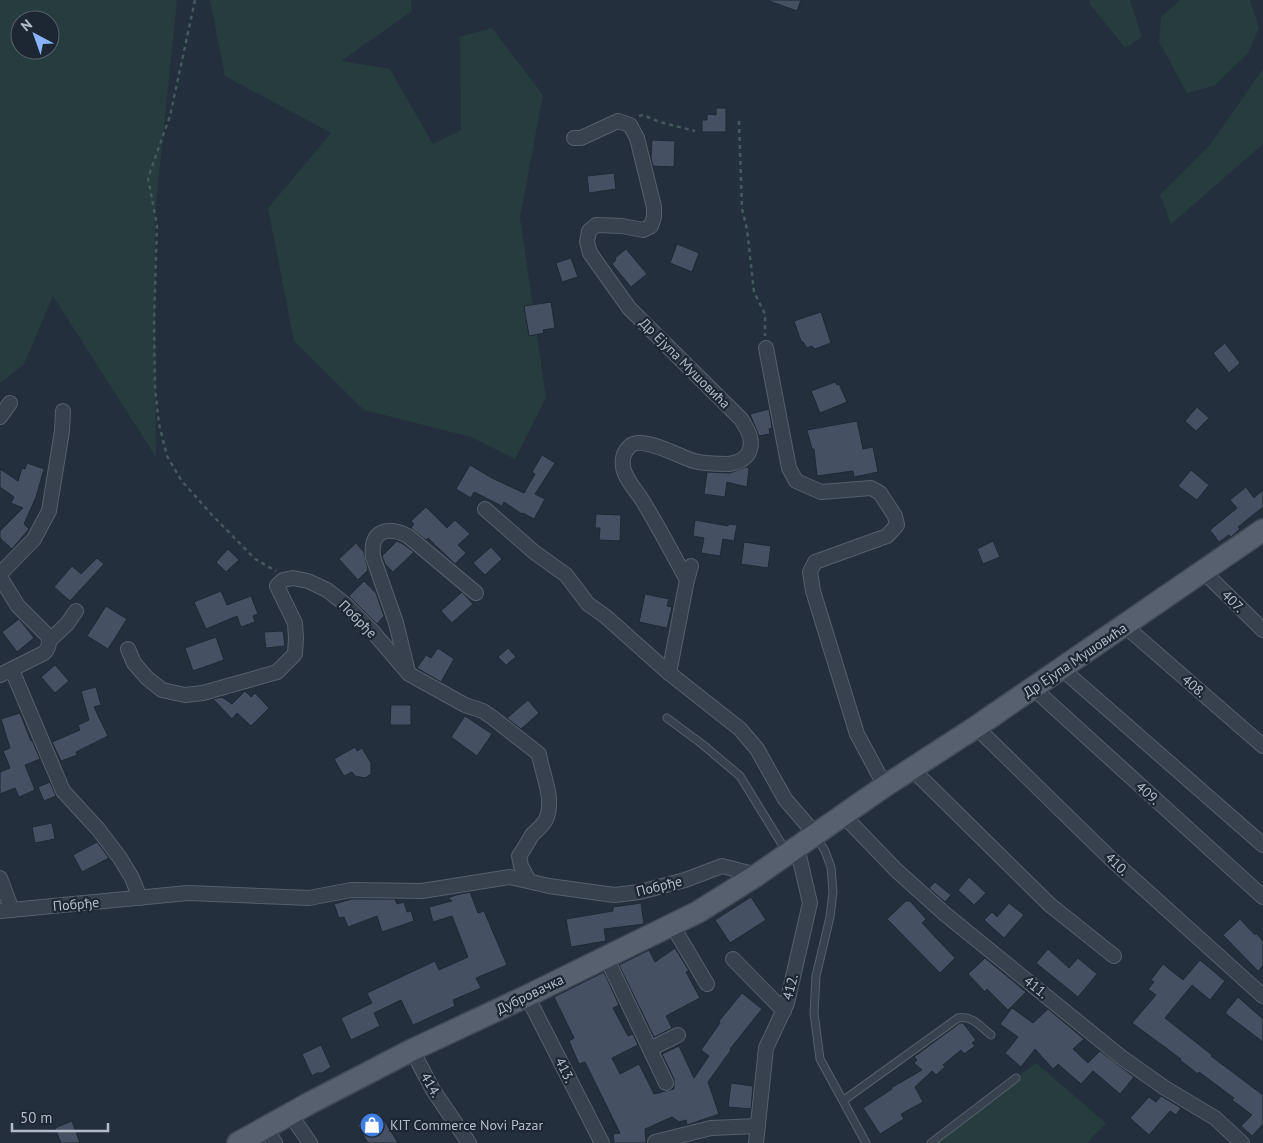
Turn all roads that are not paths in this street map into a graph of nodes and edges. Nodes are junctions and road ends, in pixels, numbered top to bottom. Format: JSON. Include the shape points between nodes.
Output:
{"nodes":[{"id":1,"x":574,"y":138,"type":"dead end"},
{"id":2,"x":766,"y":348,"type":"road end"},
{"id":3,"x":10,"y":403,"type":"dead end"},
{"id":4,"x":63,"y":411,"type":"dead end"},
{"id":5,"x":0,"y":417,"type":"edge"},
{"id":6,"x":485,"y":509,"type":"dead end"},
{"id":7,"x":1263,"y":530,"type":"edge"},
{"id":8,"x":691,"y":566,"type":"dead end"},
{"id":9,"x":1204,"y":572,"type":"junction"},
{"id":10,"x":0,"y":575,"type":"edge"},
{"id":11,"x":687,"y":580,"type":"junction"},
{"id":12,"x":476,"y":593,"type":"dead end"},
{"id":13,"x":76,"y":611,"type":"dead end"},
{"id":14,"x":1125,"y":626,"type":"junction"},
{"id":15,"x":1263,"y":630,"type":"edge"},
{"id":16,"x":49,"y":641,"type":"junction"},
{"id":17,"x":128,"y":649,"type":"dead end"},
{"id":18,"x":1062,"y":669,"type":"junction"},
{"id":19,"x":6,"y":673,"type":"edge"},
{"id":20,"x":669,"y":673,"type":"junction"},
{"id":21,"x":409,"y":674,"type":"junction"},
{"id":22,"x":1033,"y":688,"type":"junction"},
{"id":23,"x":667,"y":718,"type":"dead end"},
{"id":24,"x":976,"y":727,"type":"junction"},
{"id":25,"x":1263,"y":746,"type":"edge"},
{"id":26,"x":912,"y":769,"type":"junction"},
{"id":27,"x":885,"y":786,"type":"junction"},
{"id":28,"x":843,"y":815,"type":"junction"},
{"id":29,"x":815,"y":834,"type":"junction"},
{"id":30,"x":1263,"y":845,"type":"edge"},
{"id":31,"x":792,"y":850,"type":"junction"},
{"id":32,"x":757,"y":874,"type":"junction"},
{"id":33,"x":0,"y":878,"type":"edge"},
{"id":34,"x":529,"y":882,"type":"junction"},
{"id":35,"x":1263,"y":897,"type":"edge"},
{"id":36,"x":140,"y":898,"type":"junction"},
{"id":37,"x":6,"y":911,"type":"edge"},
{"id":38,"x":672,"y":925,"type":"junction"},
{"id":39,"x":1114,"y":956,"type":"dead end"},
{"id":40,"x":606,"y":957,"type":"junction"},
{"id":41,"x":733,"y":959,"type":"dead end"},
{"id":42,"x":706,"y":984,"type":"dead end"},
{"id":43,"x":527,"y":996,"type":"junction"},
{"id":44,"x":1263,"y":996,"type":"edge"},
{"id":45,"x":784,"y":1011,"type":"junction"},
{"id":46,"x":678,"y":1035,"type":"dead end"},
{"id":47,"x":991,"y":1035,"type":"dead end"},
{"id":48,"x":650,"y":1049,"type":"junction"},
{"id":49,"x":412,"y":1050,"type":"junction"},
{"id":50,"x":1016,"y":1078,"type":"dead end"},
{"id":51,"x":666,"y":1083,"type":"dead end"},
{"id":52,"x":844,"y":1100,"type":"junction"},
{"id":53,"x":290,"y":1114,"type":"junction"},
{"id":54,"x":758,"y":1126,"type":"junction"},
{"id":55,"x":270,"y":1136,"type":"edge"},
{"id":56,"x":655,"y":1142,"type":"edge"},
{"id":57,"x":238,"y":1143,"type":"edge"},
{"id":58,"x":310,"y":1143,"type":"edge"},
{"id":59,"x":469,"y":1143,"type":"edge"},
{"id":60,"x":602,"y":1143,"type":"edge"},
{"id":61,"x":756,"y":1143,"type":"edge"},
{"id":62,"x":866,"y":1143,"type":"edge"},
{"id":63,"x":931,"y":1143,"type":"edge"},
{"id":64,"x":1242,"y":1143,"type":"edge"}],
"edges":[{"from":1,"to":11,"type":"street","name":"Др Ејупа Мушовића","via":[[581,138],[618,121],[630,125],[637,138],[654,217],[651,226],[643,230],[596,226],[590,231],[587,242],[590,253],[629,308],[741,419],[750,434],[752,448],[746,458],[734,464],[696,462],[639,442],[630,445],[623,456],[623,468],[629,480]]},
{"from":2,"to":27,"type":"street","via":[[789,468],[796,481],[820,492],[871,488],[880,493],[895,516],[897,526],[888,536],[815,562],[810,572],[857,734]]},
{"from":3,"to":5,"type":"street"},
{"from":4,"to":10,"type":"street","via":[[49,511],[34,539]]},
{"from":6,"to":20,"type":"street","via":[[566,575],[588,604]]},
{"from":7,"to":9,"type":"main road","name":"Др Ејупа Мушовића"},
{"from":8,"to":11,"type":"street"},
{"from":9,"to":14,"type":"main road","name":"Др Ејупа Мушовића"},
{"from":9,"to":15,"type":"street","name":"407."},
{"from":10,"to":16,"type":"street","via":[[18,606],[48,636]]},
{"from":11,"to":20,"type":"street"},
{"from":12,"to":21,"type":"street","via":[[397,530],[380,534],[374,540],[373,557],[396,623]]},
{"from":13,"to":16,"type":"street"},
{"from":14,"to":18,"type":"main road","name":"Др Ејупа Мушовића"},
{"from":14,"to":25,"type":"street","name":"408."},
{"from":16,"to":19,"type":"street","via":[[44,653]]},
{"from":17,"to":21,"type":"street","name":"Побрђе","via":[[134,663],[162,690],[185,695],[277,672],[295,654],[295,623],[278,586],[283,580],[293,578],[327,590],[345,604]]},
{"from":18,"to":22,"type":"main road","name":"Др Ејупа Мушовића"},
{"from":18,"to":30,"type":"street"},
{"from":19,"to":36,"type":"street","via":[[63,792],[120,858]]},
{"from":20,"to":29,"type":"street","via":[[748,738],[785,799]]},
{"from":21,"to":34,"type":"street","name":"Побрђе","via":[[465,705],[483,711],[539,754],[549,803],[547,818],[520,856]]},
{"from":22,"to":24,"type":"main road","name":"Др Ејупа Мушовића"},
{"from":22,"to":35,"type":"street","name":"409."},
{"from":23,"to":31,"type":"lane","via":[[740,776]]},
{"from":24,"to":26,"type":"main road","name":"Др Ејупа Мушовића"},
{"from":24,"to":44,"type":"street","name":"410.","via":[[1110,858]]},
{"from":26,"to":27,"type":"main road","name":"Др Ејупа Мушовића"},
{"from":26,"to":39,"type":"street","via":[[1050,904]]},
{"from":27,"to":28,"type":"main road","name":"Др Ејупа Мушовића"},
{"from":28,"to":29,"type":"main road","name":"Др Ејупа Мушовића"},
{"from":28,"to":64,"type":"street","name":"411.","via":[[896,870],[945,914],[1121,1057],[1215,1118]]},
{"from":29,"to":31,"type":"main road","name":"Дубровачка"},
{"from":29,"to":52,"type":"lane","via":[[831,867],[833,892],[816,976],[814,1013],[820,1059]]},
{"from":31,"to":32,"type":"main road","name":"Дубровачка"},
{"from":31,"to":45,"type":"street","name":"412.","via":[[810,903]]},
{"from":32,"to":34,"type":"street","name":"Побрђе","via":[[722,866],[685,880],[614,895]]},
{"from":32,"to":38,"type":"main road","name":"Дубровачка"},
{"from":33,"to":37,"type":"street","name":"Побрђе"},
{"from":34,"to":36,"type":"street","name":"Побрђе","via":[[510,877],[422,891],[351,890],[309,898],[188,893]]},
{"from":36,"to":37,"type":"street","name":"Побрђе"},
{"from":38,"to":40,"type":"main road","name":"Дубровачка"},
{"from":38,"to":42,"type":"street"},
{"from":40,"to":43,"type":"main road","name":"Дубровачка"},
{"from":40,"to":48,"type":"street"},
{"from":41,"to":45,"type":"street"},
{"from":43,"to":49,"type":"main road","name":"Дубровачка"},
{"from":43,"to":60,"type":"street","name":"413."},
{"from":45,"to":54,"type":"street","name":"412.","via":[[766,1048]]},
{"from":46,"to":48,"type":"street"},
{"from":47,"to":52,"type":"lane","via":[[965,1016],[958,1018]]},
{"from":48,"to":51,"type":"street"},
{"from":49,"to":53,"type":"main road","name":"Дубровачка"},
{"from":49,"to":59,"type":"street","name":"414.","via":[[433,1090]]},
{"from":50,"to":63,"type":"lane"},
{"from":52,"to":62,"type":"lane"},
{"from":53,"to":55,"type":"main road","name":"Дубровачка"},
{"from":53,"to":58,"type":"street"},
{"from":54,"to":56,"type":"street","via":[[711,1128]]},
{"from":54,"to":61,"type":"street","name":"412."},
{"from":55,"to":57,"type":"main road","name":"Дубровачка"}]}
